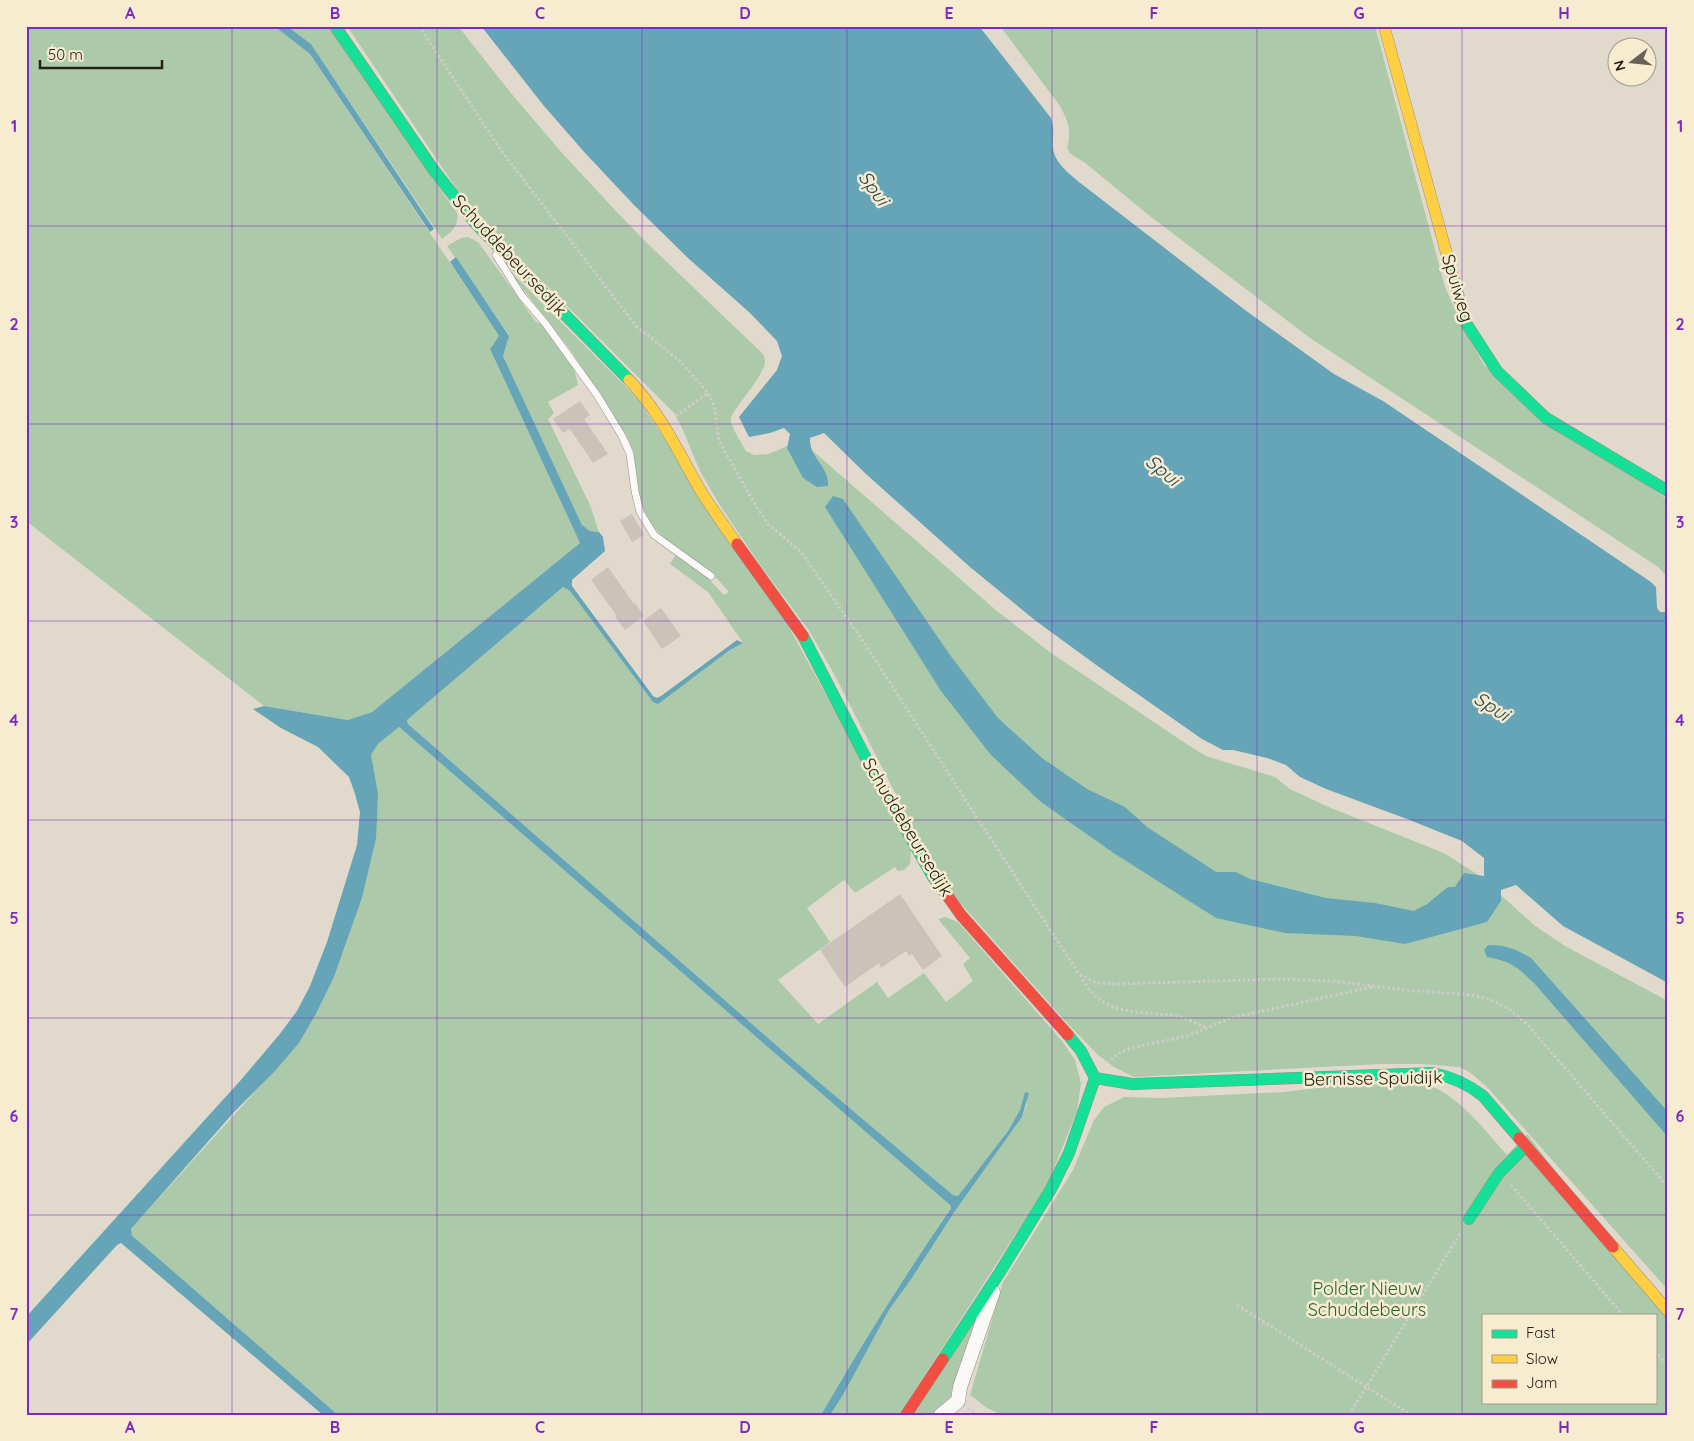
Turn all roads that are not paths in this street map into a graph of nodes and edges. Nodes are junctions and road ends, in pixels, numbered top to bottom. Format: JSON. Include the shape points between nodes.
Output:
{"nodes":[{"id":1,"x":336,"y":26,"type":"edge"},
{"id":2,"x":1384,"y":26,"type":"edge"},
{"id":3,"x":476,"y":224,"type":"junction"},
{"id":4,"x":1668,"y":491,"type":"edge"},
{"id":5,"x":711,"y":576,"type":"dead end"},
{"id":6,"x":1095,"y":1078,"type":"junction"},
{"id":7,"x":1526,"y":1146,"type":"junction"},
{"id":8,"x":1469,"y":1219,"type":"road end"},
{"id":9,"x":1000,"y":1272,"type":"junction"},
{"id":10,"x":1668,"y":1310,"type":"edge"},
{"id":11,"x":906,"y":1415,"type":"edge"},
{"id":12,"x":941,"y":1415,"type":"edge"}],
"edges":[{"from":1,"to":3,"type":"street","name":"Schuddebeursedijk","via":[[433,169]]},
{"from":2,"to":4,"type":"street","name":"Spuiweg","via":[[1466,323],[1497,372],[1546,418]]},
{"from":3,"to":5,"type":"lane","via":[[522,296],[597,395],[622,436],[630,454],[640,512],[654,535]]},
{"from":3,"to":6,"type":"street","name":"Schuddebeursedijk","via":[[644,396],[703,494],[801,631],[871,768],[933,877],[961,915],[1081,1050]]},
{"from":6,"to":7,"type":"street","name":"Bernisse Spuidijk","via":[[1132,1084],[1433,1073],[1451,1076],[1468,1084],[1483,1096]]},
{"from":6,"to":9,"type":"street","via":[[1069,1153]]},
{"from":7,"to":8,"type":"street","via":[[1500,1173]]},
{"from":7,"to":10,"type":"street","name":"Bernisse Spuidijk"},
{"from":9,"to":11,"type":"street"},
{"from":9,"to":12,"type":"street","via":[[958,1401]]}]}
